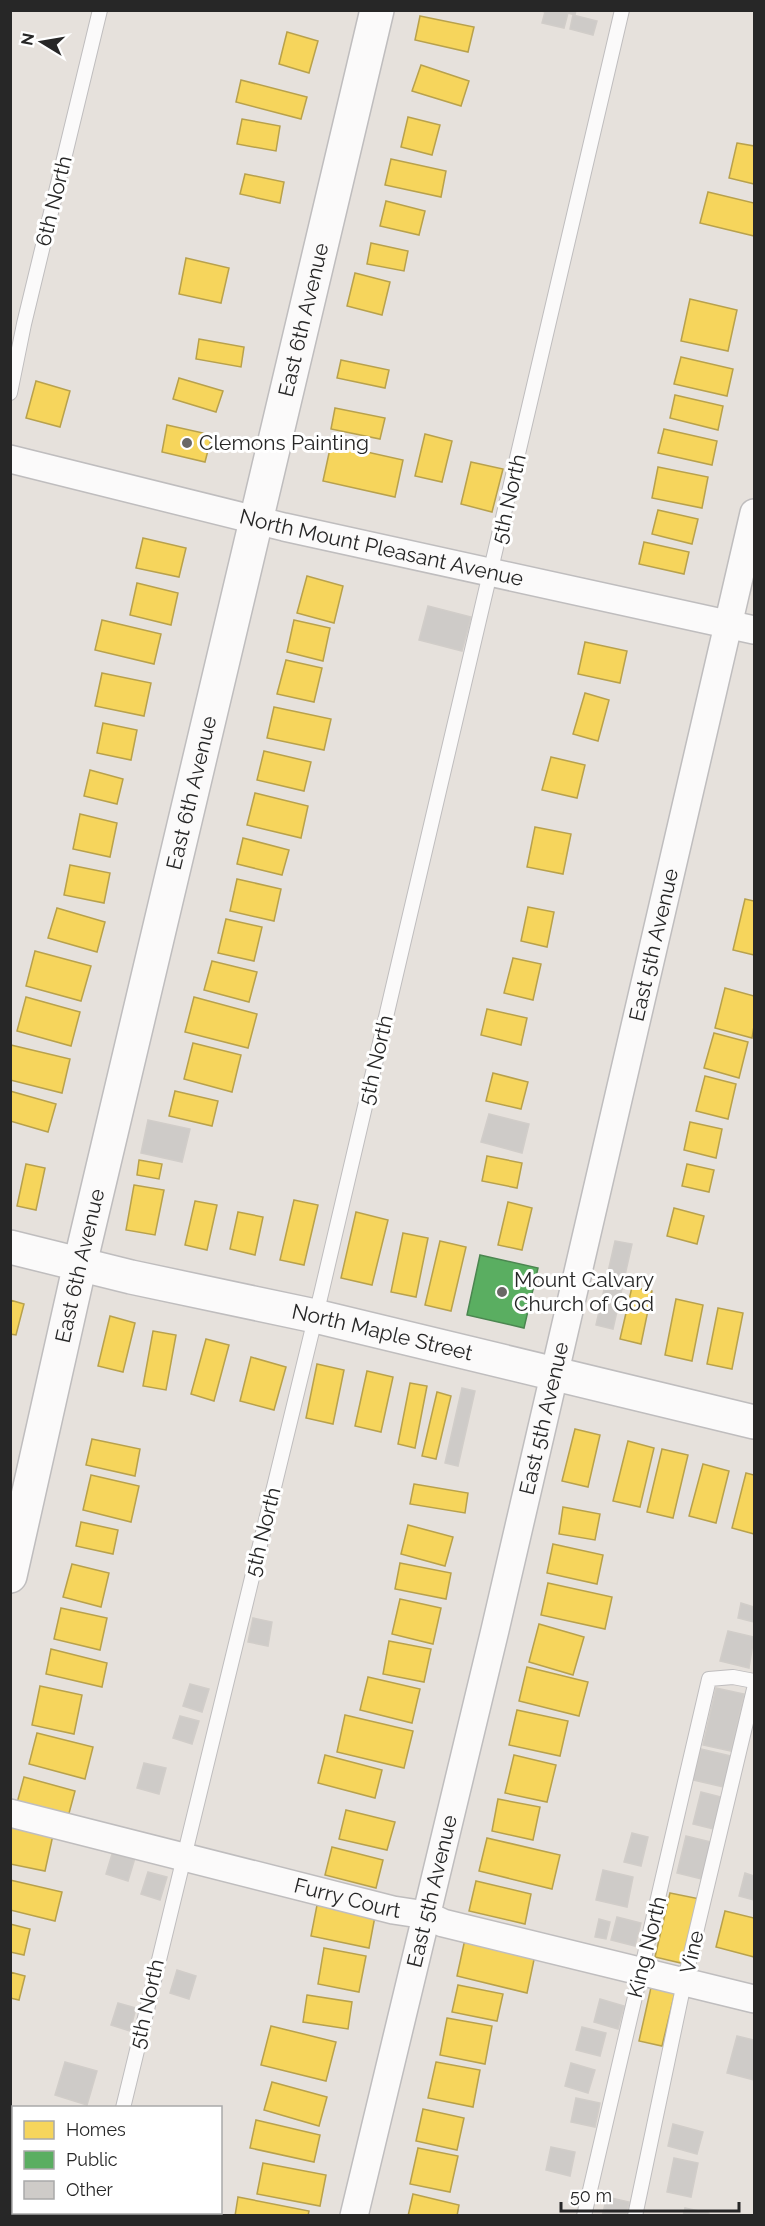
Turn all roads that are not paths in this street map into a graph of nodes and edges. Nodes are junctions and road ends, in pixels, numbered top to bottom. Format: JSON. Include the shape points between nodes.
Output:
{"nodes":[{"id":1,"x":100,"y":10,"type":"edge"},
{"id":2,"x":377,"y":10,"type":"edge"},
{"id":3,"x":622,"y":10,"type":"edge"},
{"id":4,"x":10,"y":393,"type":"edge"},
{"id":5,"x":10,"y":459,"type":"edge"},
{"id":6,"x":754,"y":513,"type":"edge"},
{"id":7,"x":255,"y":519,"type":"junction"},
{"id":8,"x":492,"y":573,"type":"junction"},
{"id":9,"x":742,"y":627,"type":"edge"},
{"id":10,"x":10,"y":1247,"type":"edge"},
{"id":11,"x":80,"y":1264,"type":"junction"},
{"id":12,"x":315,"y":1316,"type":"junction"},
{"id":13,"x":554,"y":1372,"type":"junction"},
{"id":14,"x":754,"y":1422,"type":"edge"},
{"id":15,"x":10,"y":1576,"type":"edge"},
{"id":16,"x":754,"y":1681,"type":"edge"},
{"id":17,"x":754,"y":1689,"type":"edge"},
{"id":18,"x":10,"y":1813,"type":"edge"},
{"id":19,"x":184,"y":1858,"type":"junction"},
{"id":20,"x":426,"y":1915,"type":"junction"},
{"id":21,"x":642,"y":1973,"type":"junction"},
{"id":22,"x":684,"y":1983,"type":"junction"},
{"id":23,"x":754,"y":1999,"type":"edge"},
{"id":24,"x":123,"y":2106,"type":"edge"},
{"id":25,"x":354,"y":2216,"type":"edge"},
{"id":26,"x":584,"y":2216,"type":"edge"},
{"id":27,"x":635,"y":2216,"type":"edge"}],
"edges":[{"from":1,"to":4,"type":"lane","name":"6th North"},
{"from":2,"to":7,"type":"street","name":"East 6th Avenue"},
{"from":3,"to":8,"type":"lane","name":"5th North"},
{"from":5,"to":7,"type":"street","name":"North Mount Pleasant Avenue"},
{"from":6,"to":9,"type":"street","name":"East 5th Avenue"},
{"from":7,"to":8,"type":"street","name":"North Mount Pleasant Avenue"},
{"from":7,"to":11,"type":"street","name":"East 6th Avenue"},
{"from":8,"to":9,"type":"street","name":"North Mount Pleasant Avenue"},
{"from":8,"to":12,"type":"lane","name":"5th North"},
{"from":9,"to":13,"type":"street","name":"East 5th Avenue"},
{"from":10,"to":11,"type":"street","name":"North Maple Street"},
{"from":11,"to":12,"type":"street","name":"North Maple Street"},
{"from":11,"to":15,"type":"street","name":"East 6th Avenue"},
{"from":12,"to":13,"type":"street","name":"North Maple Street"},
{"from":12,"to":19,"type":"lane","name":"5th North"},
{"from":13,"to":14,"type":"street","name":"North Maple Street"},
{"from":13,"to":20,"type":"street","name":"East 5th Avenue"},
{"from":16,"to":21,"type":"lane","name":"King North","via":[[733,1677],[709,1679]]},
{"from":17,"to":22,"type":"lane","name":"Vine"},
{"from":18,"to":19,"type":"street","name":"Furry Court"},
{"from":19,"to":20,"type":"street","name":"Furry Court"},
{"from":19,"to":24,"type":"lane","name":"5th North"},
{"from":20,"to":21,"type":"street","name":"Furry Court","via":[[443,1923]]},
{"from":20,"to":25,"type":"street","name":"East 5th Avenue"},
{"from":21,"to":22,"type":"street","name":"Furry Court"},
{"from":21,"to":26,"type":"lane","name":"King North"},
{"from":22,"to":23,"type":"street","name":"Furry Court"},
{"from":22,"to":27,"type":"lane","name":"Vine"}]}
